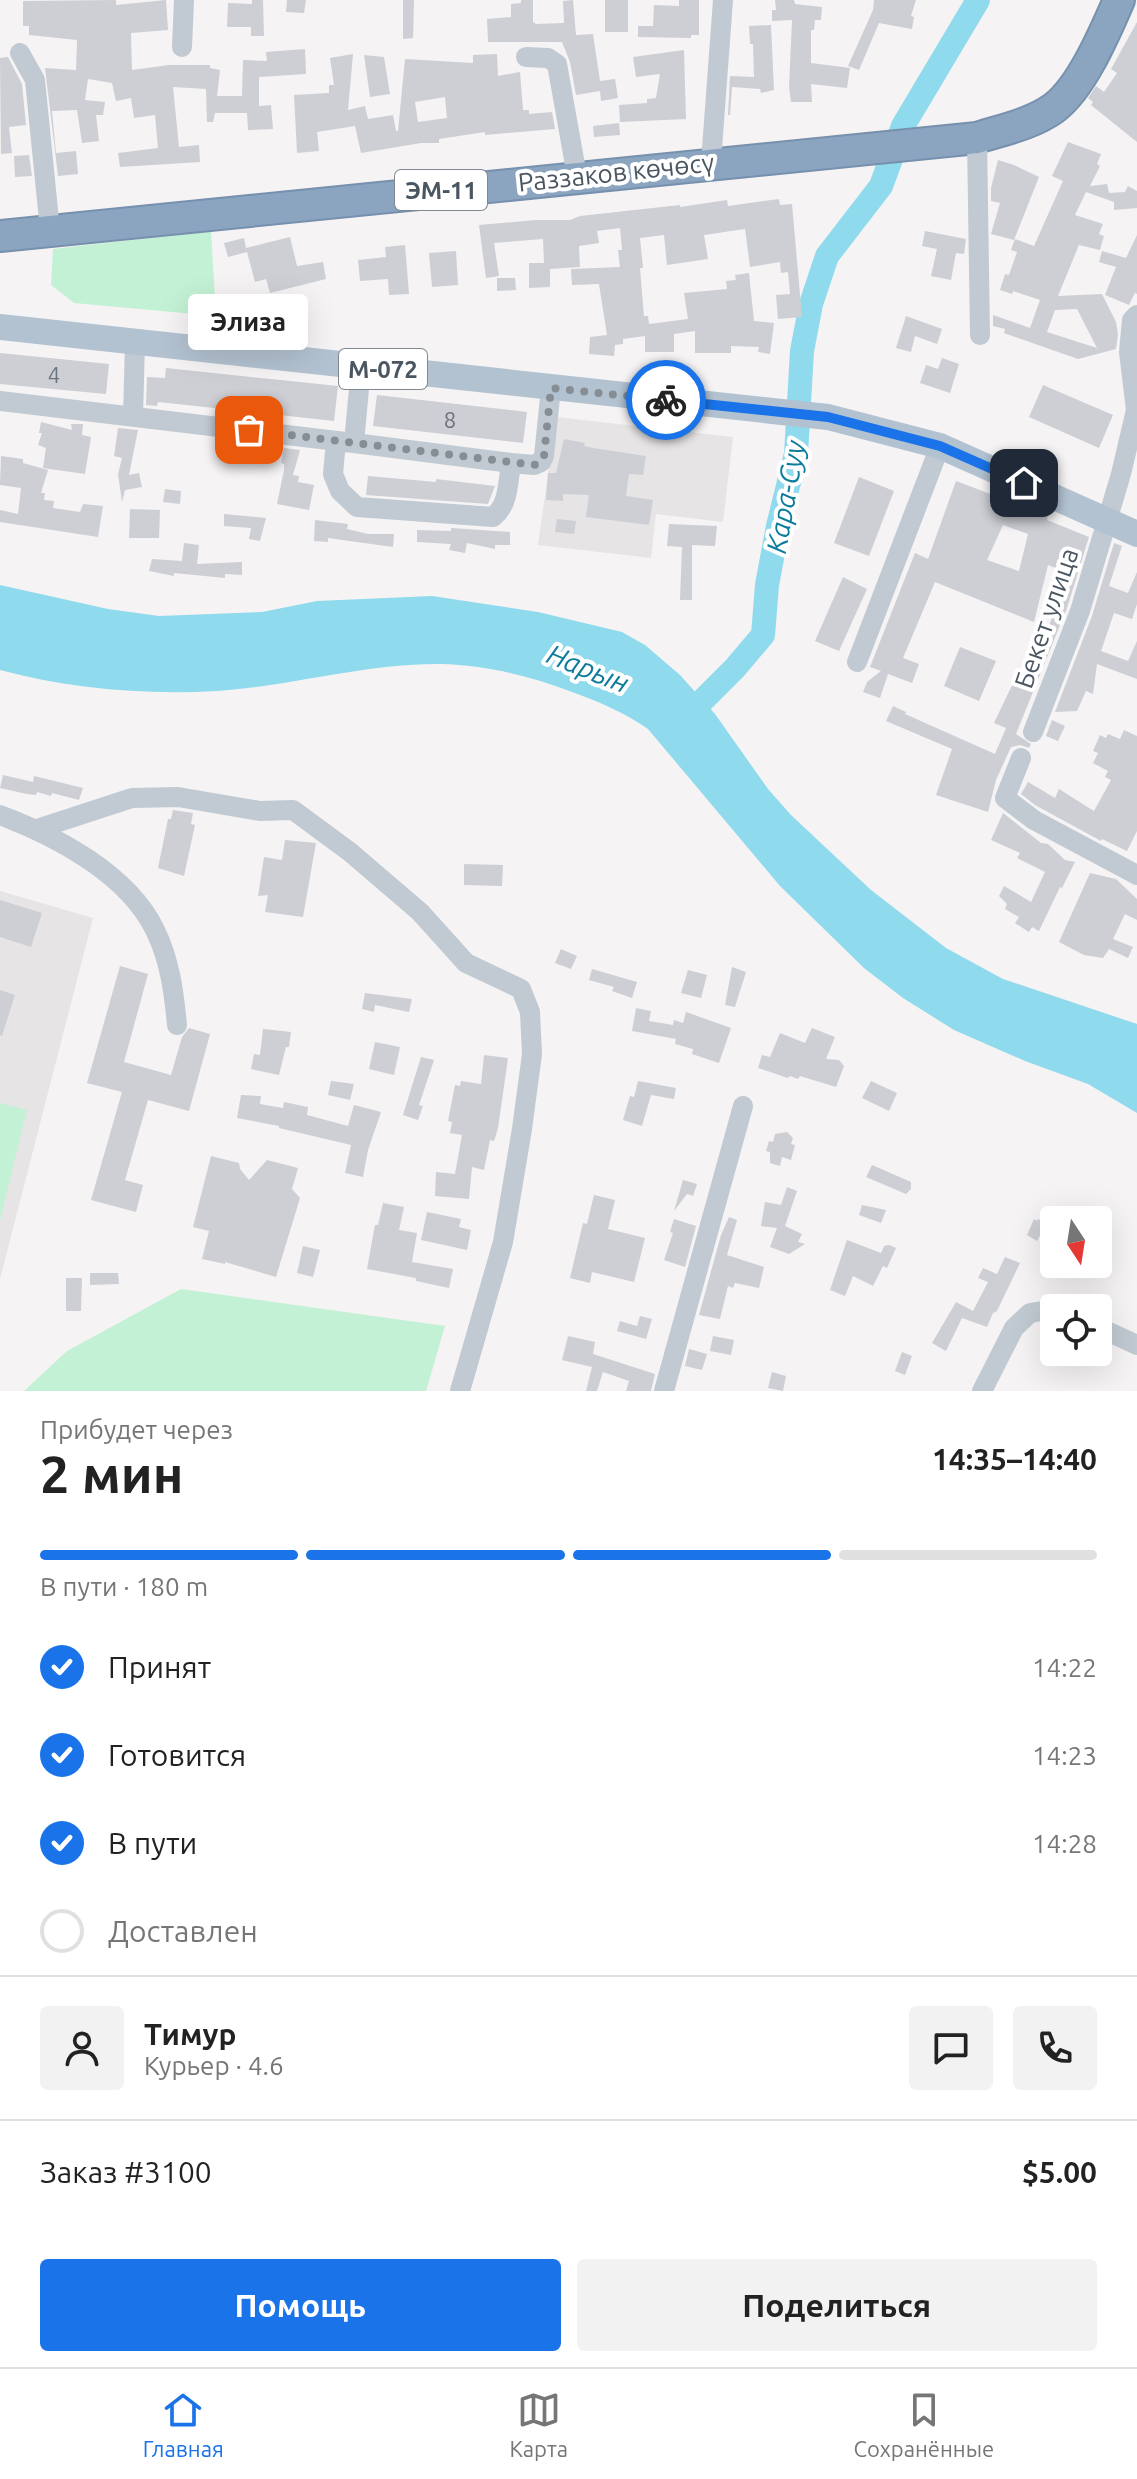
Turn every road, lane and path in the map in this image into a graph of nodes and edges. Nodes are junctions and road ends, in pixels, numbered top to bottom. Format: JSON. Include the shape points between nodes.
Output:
{"nodes":[{"id":1,"x":184,"y":0,"type":"edge"},
{"id":2,"x":723,"y":0,"type":"edge"},
{"id":3,"x":1119,"y":0,"type":"edge"},
{"id":4,"x":182,"y":47,"type":"dead end"},
{"id":5,"x":20,"y":53,"type":"dead end"},
{"id":6,"x":526,"y":57,"type":"dead end"},
{"id":7,"x":977,"y":138,"type":"junction"},
{"id":8,"x":711,"y":162,"type":"junction"},
{"id":9,"x":577,"y":176,"type":"junction"},
{"id":10,"x":50,"y":230,"type":"junction"},
{"id":11,"x":0,"y":236,"type":"edge"},
{"id":12,"x":1137,"y":315,"type":"edge"},
{"id":13,"x":0,"y":327,"type":"edge"},
{"id":14,"x":980,"y":335,"type":"dead end"},
{"id":15,"x":135,"y":342,"type":"junction"},
{"id":16,"x":361,"y":367,"type":"junction"},
{"id":17,"x":551,"y":388,"type":"junction"},
{"id":18,"x":0,"y":401,"type":"edge"},
{"id":19,"x":133,"y":417,"type":"junction"},
{"id":20,"x":345,"y":442,"type":"junction"},
{"id":21,"x":940,"y":446,"type":"junction"},
{"id":22,"x":511,"y":463,"type":"junction"},
{"id":23,"x":1107,"y":520,"type":"junction"},
{"id":24,"x":1137,"y":534,"type":"edge"},
{"id":25,"x":857,"y":662,"type":"dead end"},
{"id":26,"x":1033,"y":732,"type":"dead end"},
{"id":27,"x":1021,"y":758,"type":"dead end"},
{"id":28,"x":0,"y":815,"type":"edge"},
{"id":29,"x":37,"y":829,"type":"junction"},
{"id":30,"x":1136,"y":872,"type":"edge"},
{"id":31,"x":177,"y":1025,"type":"dead end"},
{"id":32,"x":743,"y":1106,"type":"dead end"},
{"id":33,"x":1040,"y":1311,"type":"edge"},
{"id":34,"x":1112,"y":1333,"type":"edge"},
{"id":35,"x":1137,"y":1345,"type":"edge"},
{"id":36,"x":460,"y":1391,"type":"edge"},
{"id":37,"x":664,"y":1391,"type":"edge"},
{"id":38,"x":982,"y":1391,"type":"edge"}],
"edges":[{"from":1,"to":4,"type":"street"},
{"from":2,"to":8,"type":"street"},
{"from":3,"to":7,"type":"highway","name":"Раззаков көчөсү","number":"ЭМ-11","via":[[1105,34],[1054,108]]},
{"from":5,"to":10,"type":"street","via":[[35,80]]},
{"from":6,"to":9,"type":"street","via":[[557,64]]},
{"from":7,"to":8,"type":"highway","name":"Раззаков көчөсү","number":"ЭМ-11"},
{"from":7,"to":14,"type":"street"},
{"from":8,"to":9,"type":"highway","name":"Раззаков көчөсү","number":"ЭМ-11"},
{"from":9,"to":10,"type":"highway","name":"Раззаков көчөсү","number":"ЭМ-11"},
{"from":10,"to":11,"type":"highway","name":"Раззаков көчөсү","number":"ЭМ-11"},
{"from":12,"to":23,"type":"street","name":"Бекет улица","via":[[1129,352],[1136,410]]},
{"from":13,"to":15,"type":"main road","number":"М-072"},
{"from":15,"to":16,"type":"main road","number":"М-072"},
{"from":15,"to":19,"type":"street"},
{"from":16,"to":17,"type":"main road","number":"М-072"},
{"from":16,"to":20,"type":"street"},
{"from":17,"to":21,"type":"main road","number":"М-072","via":[[828,417]]},
{"from":17,"to":22,"type":"street","via":[[541,462]]},
{"from":18,"to":19,"type":"street"},
{"from":19,"to":20,"type":"street"},
{"from":20,"to":22,"type":"street"},
{"from":20,"to":22,"type":"street","via":[[333,474],[340,491],[357,507],[493,517],[505,502]]},
{"from":21,"to":23,"type":"main road","number":"М-072"},
{"from":21,"to":25,"type":"street"},
{"from":23,"to":24,"type":"main road","number":"М-072"},
{"from":23,"to":26,"type":"street","name":"Бекет улица","via":[[1080,611]]},
{"from":27,"to":30,"type":"street","via":[[1005,798],[1034,820]]},
{"from":28,"to":29,"type":"street"},
{"from":29,"to":31,"type":"street","via":[[120,881],[155,929],[173,982]]},
{"from":29,"to":36,"type":"street","via":[[132,798],[178,797],[260,811],[293,810],[420,912],[466,963],[521,989],[530,1012],[532,1054],[522,1129],[503,1242]]},
{"from":32,"to":37,"type":"street"},
{"from":33,"to":38,"type":"street","via":[[1014,1328]]},
{"from":34,"to":35,"type":"street"}]}
